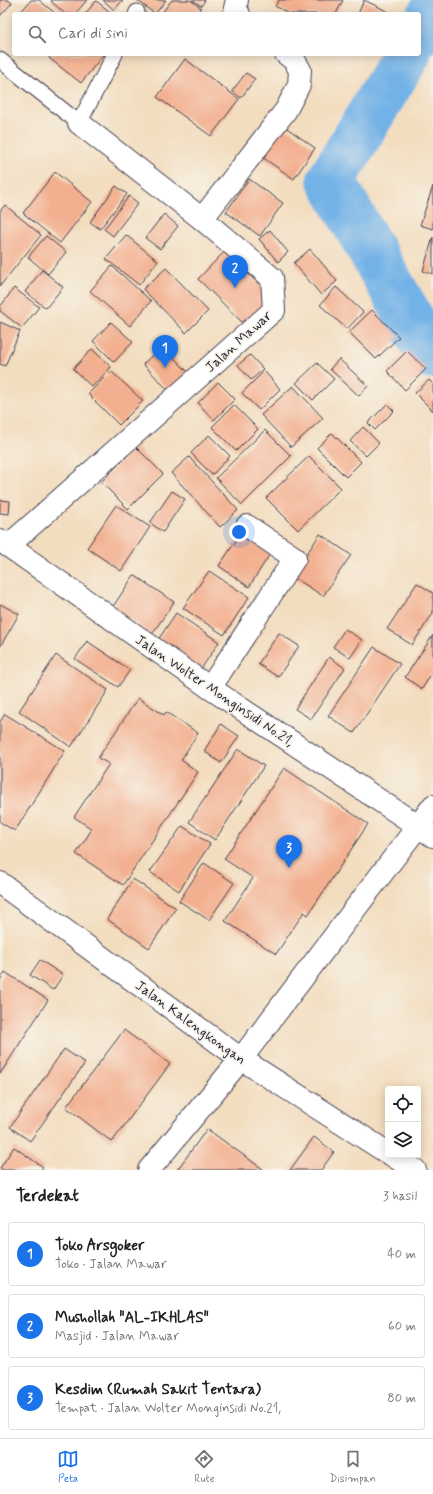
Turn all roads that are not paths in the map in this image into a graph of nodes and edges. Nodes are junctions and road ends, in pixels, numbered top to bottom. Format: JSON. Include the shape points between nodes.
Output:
{"nodes":[{"id":1,"x":237,"y":0,"type":"edge"},
{"id":2,"x":238,"y":12,"type":"edge"},
{"id":3,"x":114,"y":56,"type":"edge"},
{"id":4,"x":289,"y":56,"type":"edge"},
{"id":5,"x":0,"y":60,"type":"edge"},
{"id":6,"x":79,"y":123,"type":"junction"},
{"id":7,"x":202,"y":219,"type":"junction"},
{"id":8,"x":247,"y":526,"type":"dead end"},
{"id":9,"x":4,"y":543,"type":"edge"},
{"id":10,"x":210,"y":688,"type":"junction"},
{"id":11,"x":433,"y":806,"type":"edge"},
{"id":12,"x":425,"y":831,"type":"edge"},
{"id":13,"x":1,"y":886,"type":"edge"},
{"id":14,"x":240,"y":1059,"type":"junction"},
{"id":15,"x":385,"y":1151,"type":"edge"},
{"id":16,"x":397,"y":1158,"type":"edge"},
{"id":17,"x":149,"y":1170,"type":"edge"},
{"id":18,"x":415,"y":1170,"type":"edge"}],
"edges":[{"from":1,"to":2,"type":"main road","via":[[235,8]]},
{"from":3,"to":6,"type":"lane"},
{"from":4,"to":7,"type":"main road","via":[[300,70],[299,85],[286,110]]},
{"from":5,"to":6,"type":"lane","name":"Jalan Mawar"},
{"from":6,"to":7,"type":"main road","name":"Jalan Mawar"},
{"from":7,"to":9,"type":"main road","name":"Jalan Mawar","via":[[272,278],[274,310]]},
{"from":8,"to":10,"type":"main road","via":[[295,558]]},
{"from":9,"to":10,"type":"main road","name":"Jalan Wolter Monginsidi No.21,"},
{"from":10,"to":12,"type":"main road","name":"Jalan Wolter Monginsidi No.21,"},
{"from":11,"to":12,"type":"main road"},
{"from":12,"to":14,"type":"main road"},
{"from":13,"to":14,"type":"main road","name":"Jalan Kalengkongan"},
{"from":14,"to":15,"type":"main road","name":"Jalan Kalengkongan"},
{"from":14,"to":17,"type":"main road"},
{"from":16,"to":18,"type":"main road"}]}
